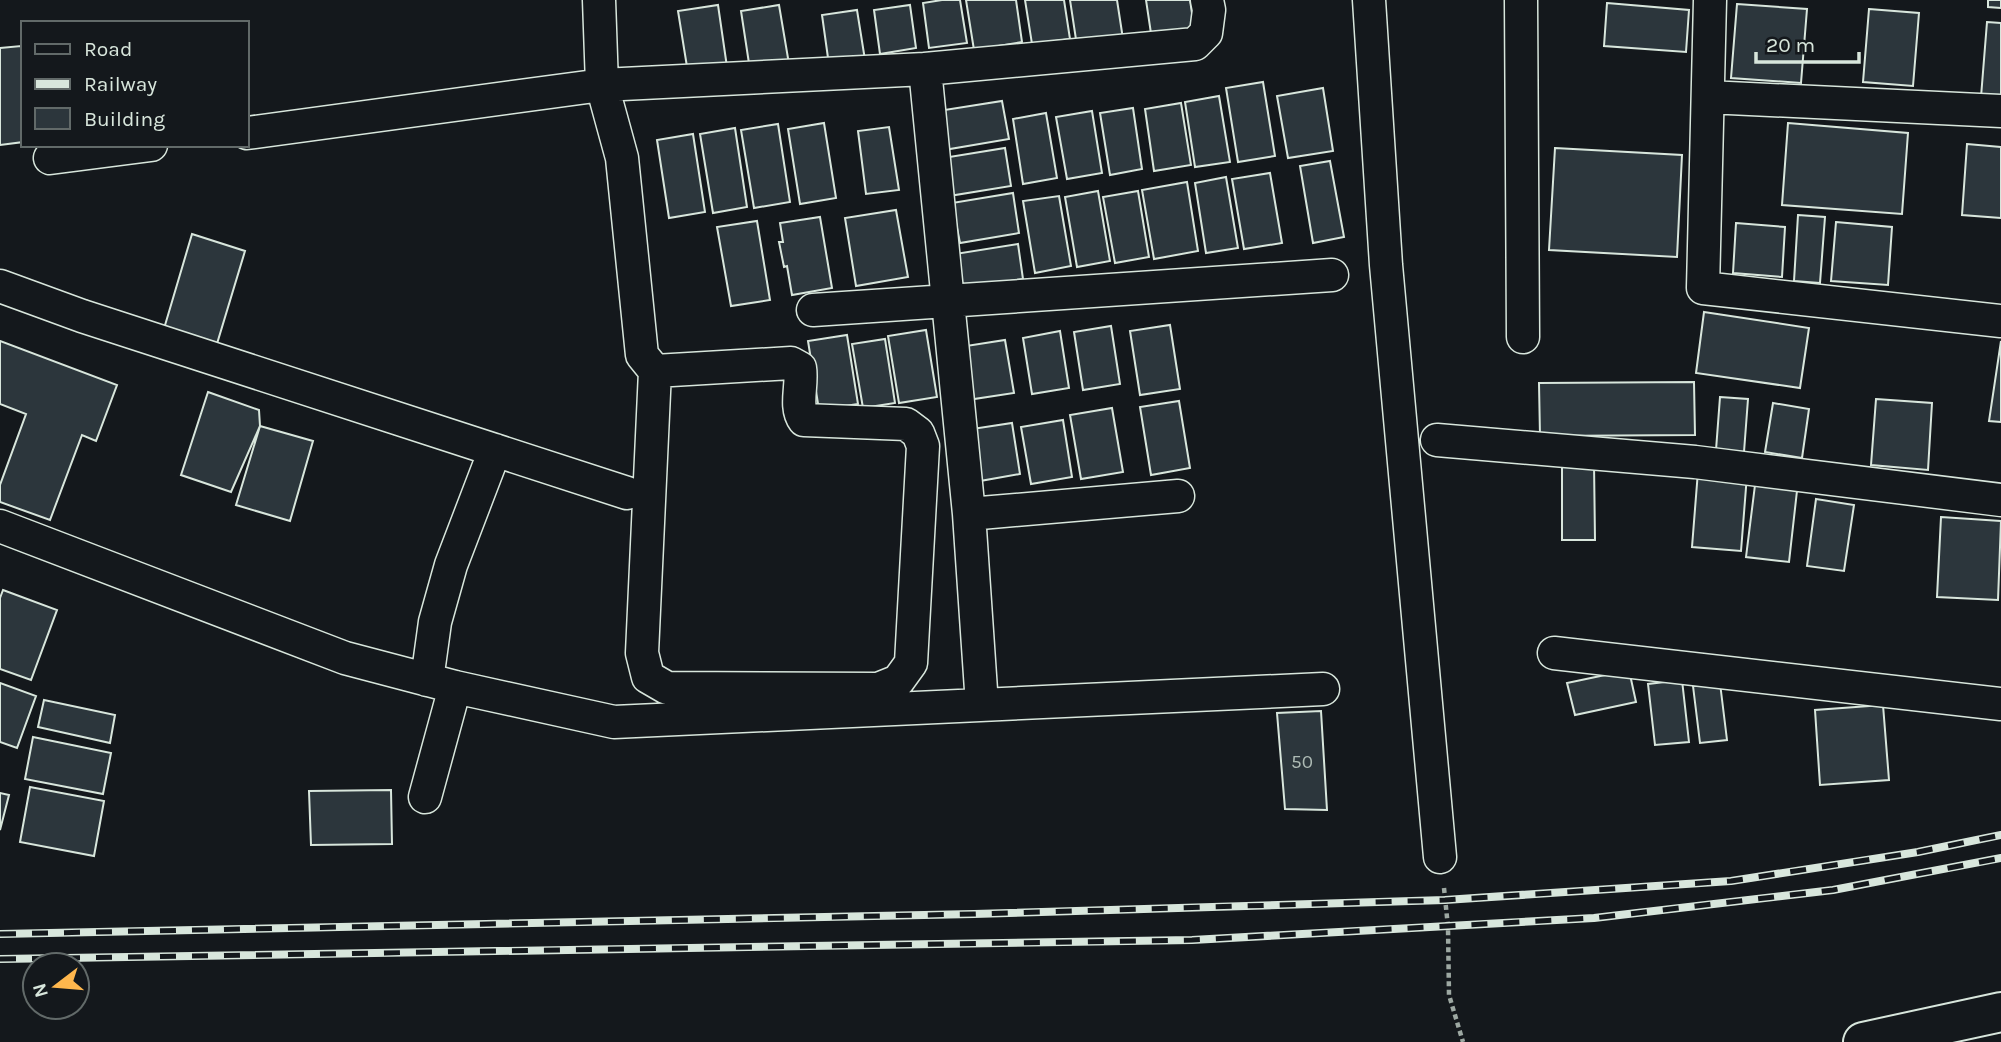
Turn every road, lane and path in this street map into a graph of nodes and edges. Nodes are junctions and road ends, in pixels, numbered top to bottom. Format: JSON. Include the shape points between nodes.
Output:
{"nodes":[{"id":1,"x":599,"y":0,"type":"edge"},
{"id":2,"x":1207,"y":0,"type":"edge"},
{"id":3,"x":1369,"y":0,"type":"edge"},
{"id":4,"x":1521,"y":0,"type":"edge"},
{"id":5,"x":1710,"y":0,"type":"edge"},
{"id":6,"x":925,"y":69,"type":"junction"},
{"id":7,"x":602,"y":85,"type":"junction"},
{"id":8,"x":1708,"y":97,"type":"junction"},
{"id":9,"x":2001,"y":111,"type":"edge"},
{"id":10,"x":248,"y":133,"type":"edge"},
{"id":11,"x":135,"y":147,"type":"edge"},
{"id":12,"x":50,"y":158,"type":"dead end"},
{"id":13,"x":1332,"y":275,"type":"dead end"},
{"id":14,"x":0,"y":286,"type":"edge"},
{"id":15,"x":948,"y":299,"type":"junction"},
{"id":16,"x":813,"y":310,"type":"dead end"},
{"id":17,"x":2001,"y":321,"type":"edge"},
{"id":18,"x":1523,"y":337,"type":"dead end"},
{"id":19,"x":655,"y":371,"type":"junction"},
{"id":20,"x":1437,"y":440,"type":"dead end"},
{"id":21,"x":495,"y":450,"type":"junction"},
{"id":22,"x":627,"y":493,"type":"dead end"},
{"id":23,"x":1178,"y":496,"type":"dead end"},
{"id":24,"x":2001,"y":500,"type":"edge"},
{"id":25,"x":969,"y":514,"type":"junction"},
{"id":26,"x":0,"y":526,"type":"edge"},
{"id":27,"x":1554,"y":653,"type":"dead end"},
{"id":28,"x":441,"y":684,"type":"junction"},
{"id":29,"x":1323,"y":689,"type":"dead end"},
{"id":30,"x":2001,"y":704,"type":"edge"},
{"id":31,"x":982,"y":705,"type":"junction"},
{"id":32,"x":425,"y":797,"type":"dead end"},
{"id":33,"x":1440,"y":857,"type":"joint"},
{"id":34,"x":2001,"y":1012,"type":"edge"},
{"id":35,"x":1463,"y":1042,"type":"edge"},
{"id":36,"x":1863,"y":1042,"type":"edge"}],
"edges":[{"from":1,"to":7,"type":"street"},
{"from":2,"to":6,"type":"street","via":[[1206,33],[1195,44]]},
{"from":3,"to":33,"type":"street","via":[[1386,265]]},
{"from":4,"to":18,"type":"street"},
{"from":5,"to":8,"type":"street"},
{"from":6,"to":7,"type":"street"},
{"from":6,"to":15,"type":"street"},
{"from":7,"to":10,"type":"street"},
{"from":7,"to":19,"type":"street","via":[[622,158],[642,355]]},
{"from":8,"to":9,"type":"street"},
{"from":8,"to":17,"type":"street","via":[[1703,288]]},
{"from":11,"to":12,"type":"street"},
{"from":13,"to":15,"type":"street"},
{"from":14,"to":21,"type":"street"},
{"from":15,"to":16,"type":"street"},
{"from":15,"to":25,"type":"street"},
{"from":19,"to":19,"type":"street","via":[[642,653],[648,677],[667,688],[878,689],[898,681],[911,663],[923,446],[918,433],[906,424],[804,420],[800,414],[800,368],[791,363]]},
{"from":20,"to":24,"type":"street","via":[[1695,461]]},
{"from":21,"to":22,"type":"street"},
{"from":21,"to":28,"type":"street","via":[[451,565],[435,622]]},
{"from":23,"to":25,"type":"street"},
{"from":25,"to":31,"type":"street"},
{"from":26,"to":28,"type":"street","via":[[345,658]]},
{"from":27,"to":30,"type":"street"},
{"from":28,"to":31,"type":"street","via":[[614,722]]},
{"from":28,"to":32,"type":"street"},
{"from":29,"to":31,"type":"street"},
{"from":33,"to":35,"type":"path","via":[[1450,995]]},
{"from":34,"to":36,"type":"street"}]}
